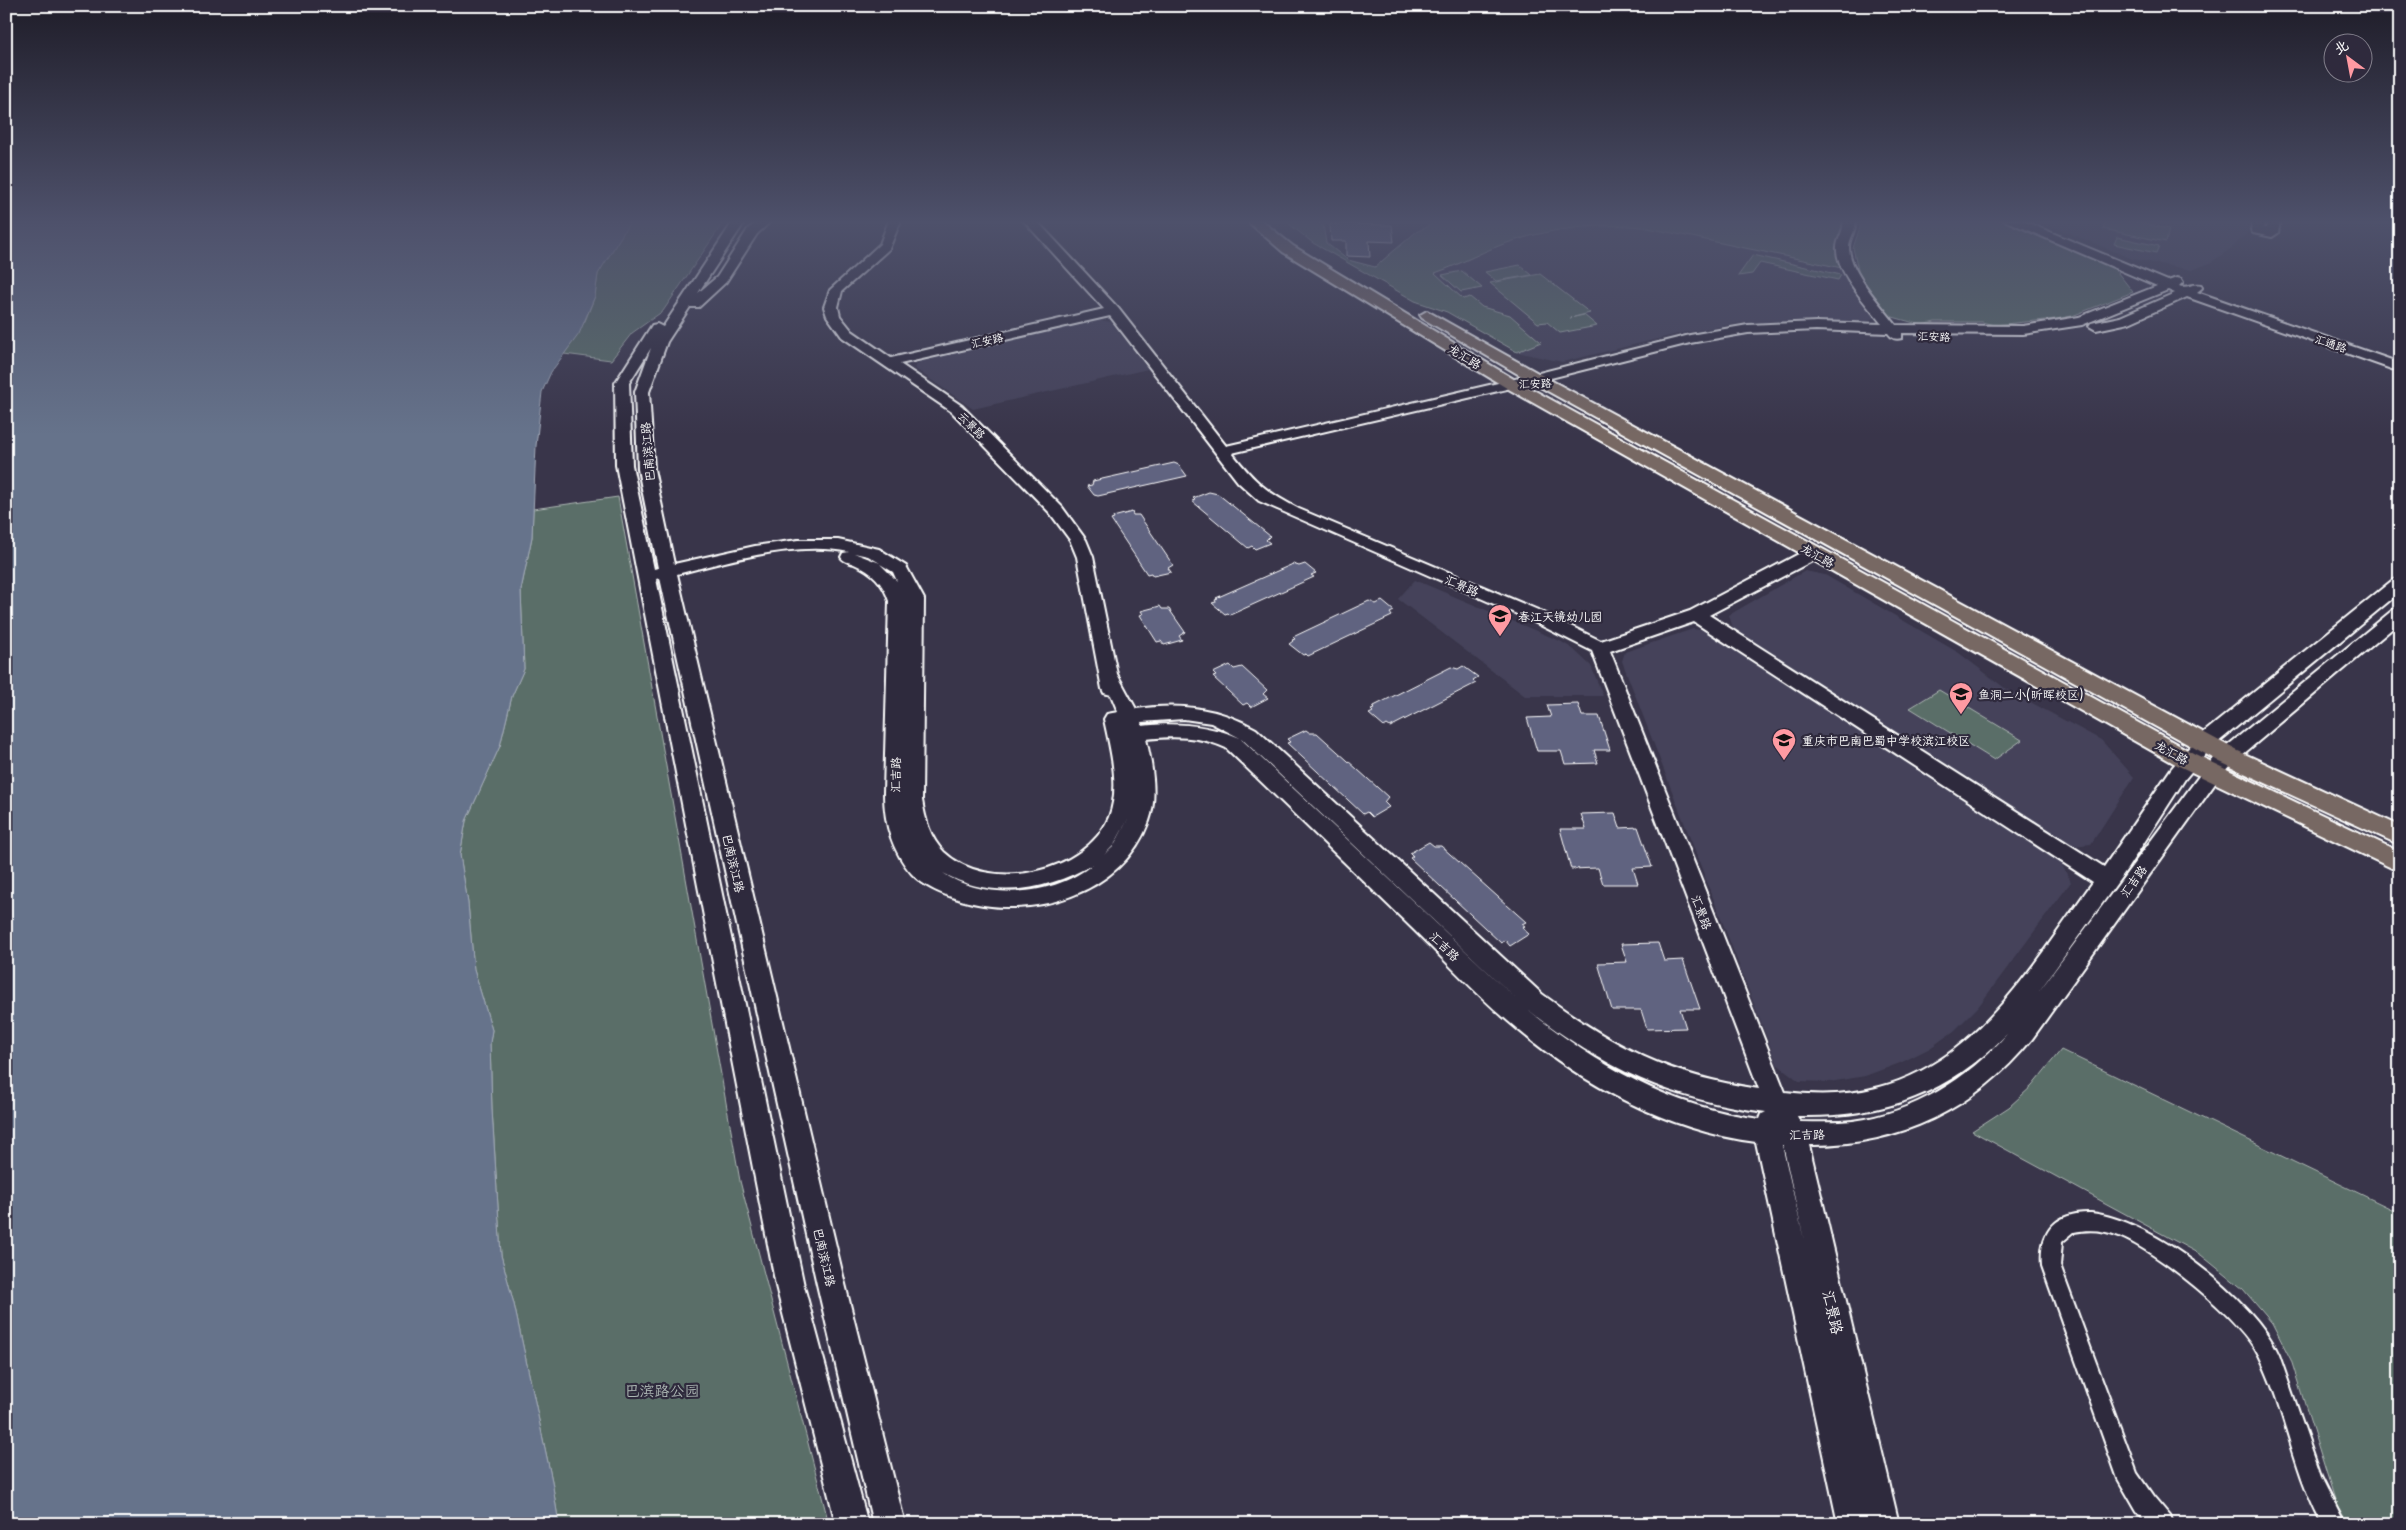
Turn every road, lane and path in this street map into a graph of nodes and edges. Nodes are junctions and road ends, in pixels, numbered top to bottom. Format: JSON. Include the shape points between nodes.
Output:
{"nodes":[{"id":1,"x":679,"y":291,"type":"edge"},
{"id":2,"x":694,"y":291,"type":"edge"},
{"id":3,"x":708,"y":291,"type":"edge"},
{"id":4,"x":836,"y":291,"type":"edge"},
{"id":5,"x":1095,"y":291,"type":"edge"},
{"id":6,"x":1358,"y":291,"type":"edge"},
{"id":7,"x":1385,"y":291,"type":"edge"},
{"id":8,"x":1864,"y":291,"type":"edge"},
{"id":9,"x":2155,"y":291,"type":"edge"},
{"id":10,"x":2191,"y":291,"type":"edge"},
{"id":11,"x":2193,"y":291,"type":"edge"},
{"id":12,"x":2193,"y":291,"type":"edge"},
{"id":13,"x":1113,"y":311,"type":"junction"},
{"id":14,"x":674,"y":322,"type":"junction"},
{"id":15,"x":1895,"y":332,"type":"junction"},
{"id":16,"x":2400,"y":360,"type":"edge"},
{"id":17,"x":891,"y":362,"type":"junction"},
{"id":18,"x":2400,"y":368,"type":"edge"},
{"id":19,"x":1542,"y":381,"type":"junction"},
{"id":20,"x":1511,"y":384,"type":"junction"},
{"id":21,"x":1222,"y":451,"type":"junction"},
{"id":22,"x":1814,"y":553,"type":"junction"},
{"id":23,"x":659,"y":580,"type":"junction"},
{"id":24,"x":2400,"y":583,"type":"edge"},
{"id":25,"x":2400,"y":613,"type":"edge"},
{"id":26,"x":1696,"y":615,"type":"junction"},
{"id":27,"x":1600,"y":648,"type":"junction"},
{"id":28,"x":1124,"y":726,"type":"junction"},
{"id":29,"x":2204,"y":743,"type":"junction"},
{"id":30,"x":2228,"y":756,"type":"junction"},
{"id":31,"x":2188,"y":760,"type":"junction"},
{"id":32,"x":2212,"y":773,"type":"junction"},
{"id":33,"x":2400,"y":836,"type":"edge"},
{"id":34,"x":2400,"y":863,"type":"edge"},
{"id":35,"x":2107,"y":880,"type":"junction"},
{"id":36,"x":1777,"y":1104,"type":"junction"},
{"id":37,"x":1781,"y":1135,"type":"junction"},
{"id":38,"x":852,"y":1524,"type":"edge"},
{"id":39,"x":889,"y":1524,"type":"edge"},
{"id":40,"x":1854,"y":1524,"type":"edge"},
{"id":41,"x":1883,"y":1524,"type":"edge"},
{"id":42,"x":2162,"y":1524,"type":"edge"},
{"id":43,"x":2334,"y":1524,"type":"edge"}],
"edges":[{"from":1,"to":23,"type":"street","name":"巴南滨江路","via":[[622,383],[624,465]]},
{"from":2,"to":14,"type":"street","name":"巴南滨江路"},
{"from":3,"to":14,"type":"street"},
{"from":4,"to":17,"type":"street","name":"云景路","via":[[831,307],[839,324],[847,334]]},
{"from":5,"to":13,"type":"street","name":"汇景路"},
{"from":6,"to":20,"type":"main road","name":"龙汇路"},
{"from":7,"to":19,"type":"main road","name":"龙汇路"},
{"from":8,"to":15,"type":"street"},
{"from":9,"to":15,"type":"street","name":"汇安路","via":[[2064,325],[2024,330]]},
{"from":10,"to":15,"type":"street","name":"汇安路","via":[[2124,320],[2072,330],[2028,336],[1964,338]]},
{"from":11,"to":16,"type":"street","name":"汇通路"},
{"from":12,"to":18,"type":"street","name":"汇通路"},
{"from":13,"to":17,"type":"street","name":"汇安路"},
{"from":13,"to":21,"type":"street","name":"汇景路"},
{"from":14,"to":23,"type":"street","name":"巴南滨江路","via":[[660,342],[642,392],[646,469]]},
{"from":15,"to":19,"type":"street","name":"汇安路","via":[[1756,336]]},
{"from":17,"to":28,"type":"street","name":"云景路","via":[[957,409],[1069,526],[1085,556],[1110,677]]},
{"from":19,"to":20,"type":"street","name":"汇安路"},
{"from":19,"to":29,"type":"main road","name":"龙汇路"},
{"from":20,"to":21,"type":"street","name":"汇安路"},
{"from":20,"to":22,"type":"main road","name":"龙汇路"},
{"from":21,"to":27,"type":"street","name":"汇景路","via":[[1253,489],[1278,506],[1532,614]]},
{"from":22,"to":26,"type":"street"},
{"from":22,"to":31,"type":"main road","name":"龙汇路"},
{"from":23,"to":28,"type":"street","name":"汇吉路","via":[[766,550],[820,544],[866,549],[896,564],[907,576],[915,599],[914,817],[928,847],[941,862],[961,875],[1011,883],[1036,880],[1061,872],[1088,856],[1108,837],[1119,817],[1124,791]]},
{"from":23,"to":38,"type":"street","name":"巴南滨江路","via":[[790,1286]]},
{"from":23,"to":39,"type":"street","name":"巴南滨江路"},
{"from":24,"to":29,"type":"street","name":"汇吉路"},
{"from":25,"to":30,"type":"street","name":"汇吉路"},
{"from":26,"to":27,"type":"street"},
{"from":26,"to":35,"type":"street"},
{"from":27,"to":36,"type":"street","name":"汇景路"},
{"from":28,"to":36,"type":"street","name":"汇吉路","via":[[1181,712],[1208,714],[1230,722],[1249,734],[1562,1024],[1668,1080],[1706,1091]]},
{"from":28,"to":37,"type":"street","name":"汇吉路","via":[[1191,730],[1217,735],[1233,743],[1517,1015],[1619,1086],[1701,1120]]},
{"from":29,"to":30,"type":"main road","name":"龙汇路"},
{"from":29,"to":31,"type":"street","name":"汇吉路"},
{"from":30,"to":32,"type":"street","name":"汇吉路"},
{"from":30,"to":33,"type":"main road","name":"龙汇路"},
{"from":31,"to":32,"type":"main road","name":"龙汇路"},
{"from":31,"to":35,"type":"street","name":"汇吉路"},
{"from":32,"to":34,"type":"main road","name":"龙汇路"},
{"from":32,"to":37,"type":"street","name":"汇吉路","via":[[2023,1032],[1977,1080],[1906,1118],[1856,1133]]},
{"from":35,"to":36,"type":"street","name":"汇吉路","via":[[2004,1020],[1955,1065],[1922,1085],[1890,1097],[1843,1105]]},
{"from":36,"to":37,"type":"street"},
{"from":37,"to":40,"type":"street","name":"汇景路"},
{"from":37,"to":41,"type":"street","name":"汇景路"},
{"from":42,"to":43,"type":"street","via":[[2129,1479],[2051,1266],[2051,1242],[2058,1231],[2072,1224],[2107,1224],[2124,1228],[2140,1237],[2217,1296],[2253,1330],[2273,1366],[2320,1497]]}]}
